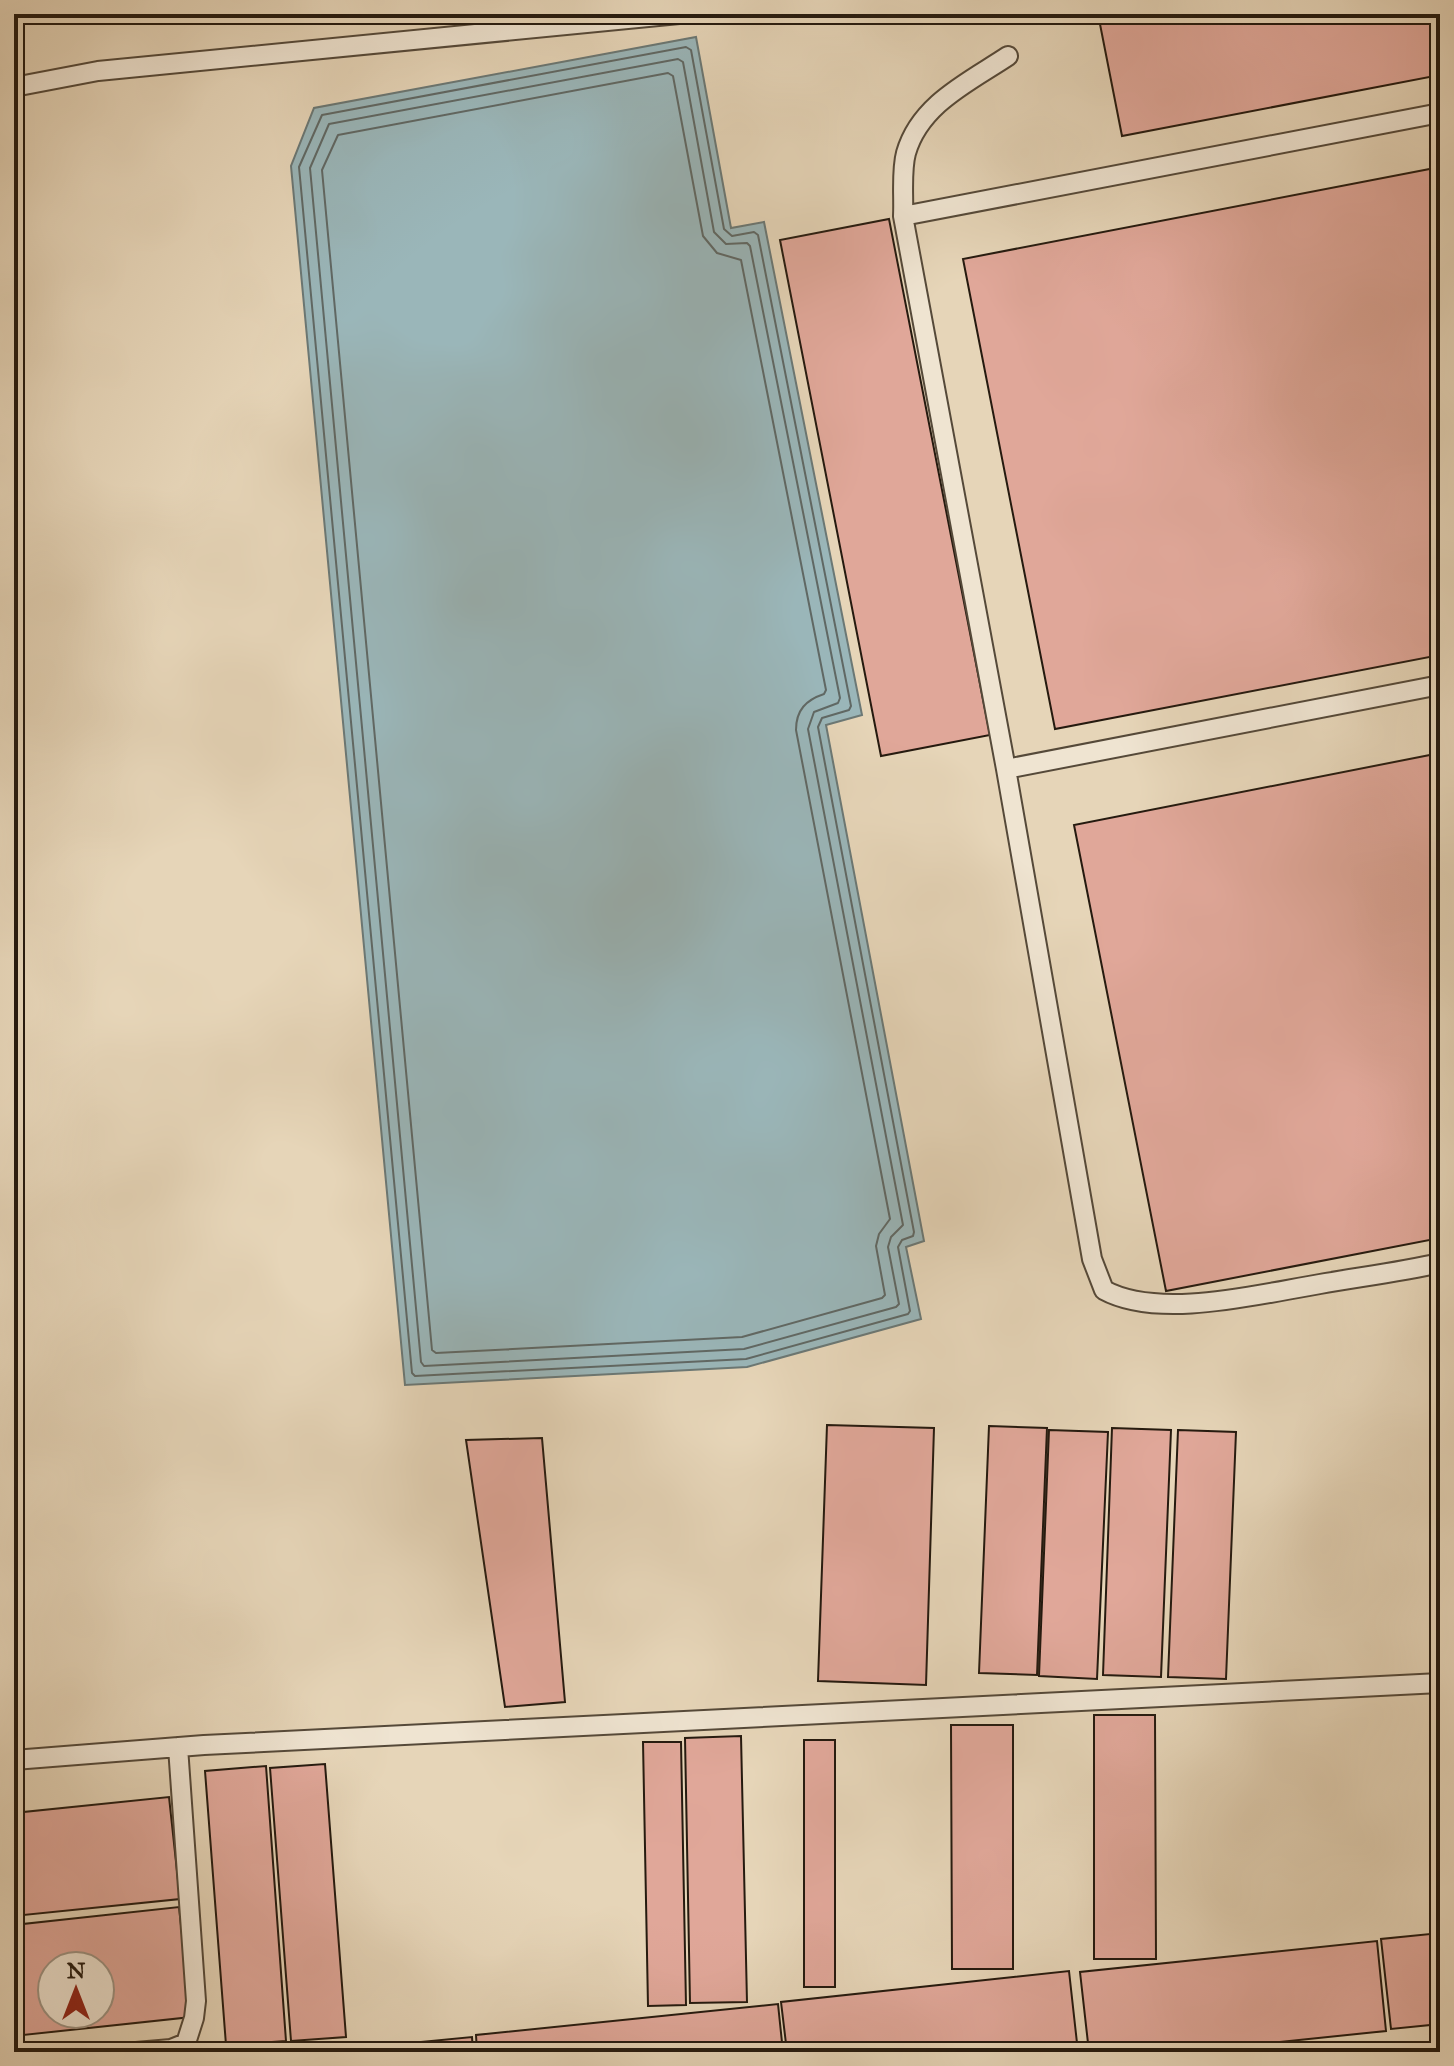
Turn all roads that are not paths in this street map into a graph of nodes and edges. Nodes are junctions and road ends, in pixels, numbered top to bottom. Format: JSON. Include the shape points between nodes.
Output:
{"nodes":[{"id":1,"x":679,"y":14,"type":"edge"},
{"id":2,"x":1008,"y":56,"type":"dead end"},
{"id":3,"x":14,"y":87,"type":"edge"},
{"id":4,"x":1440,"y":113,"type":"edge"},
{"id":5,"x":903,"y":216,"type":"junction"},
{"id":6,"x":1440,"y":685,"type":"edge"},
{"id":7,"x":1006,"y":769,"type":"junction"},
{"id":8,"x":1440,"y":1263,"type":"edge"},
{"id":9,"x":1440,"y":1683,"type":"edge"},
{"id":10,"x":178,"y":1747,"type":"junction"},
{"id":11,"x":14,"y":1760,"type":"edge"},
{"id":12,"x":136,"y":2052,"type":"edge"}],
"edges":[{"from":1,"to":3,"type":"lane","via":[[98,71]]},
{"from":2,"to":5,"type":"lane","via":[[939,101],[919,123],[905,155]]},
{"from":4,"to":5,"type":"lane"},
{"from":5,"to":7,"type":"lane"},
{"from":6,"to":7,"type":"lane"},
{"from":7,"to":8,"type":"lane","via":[[1092,1259],[1104,1290],[1122,1300],[1179,1303]]},
{"from":9,"to":10,"type":"lane"},
{"from":10,"to":11,"type":"lane"},
{"from":10,"to":12,"type":"lane","via":[[194,2018],[186,2043]]}]}
